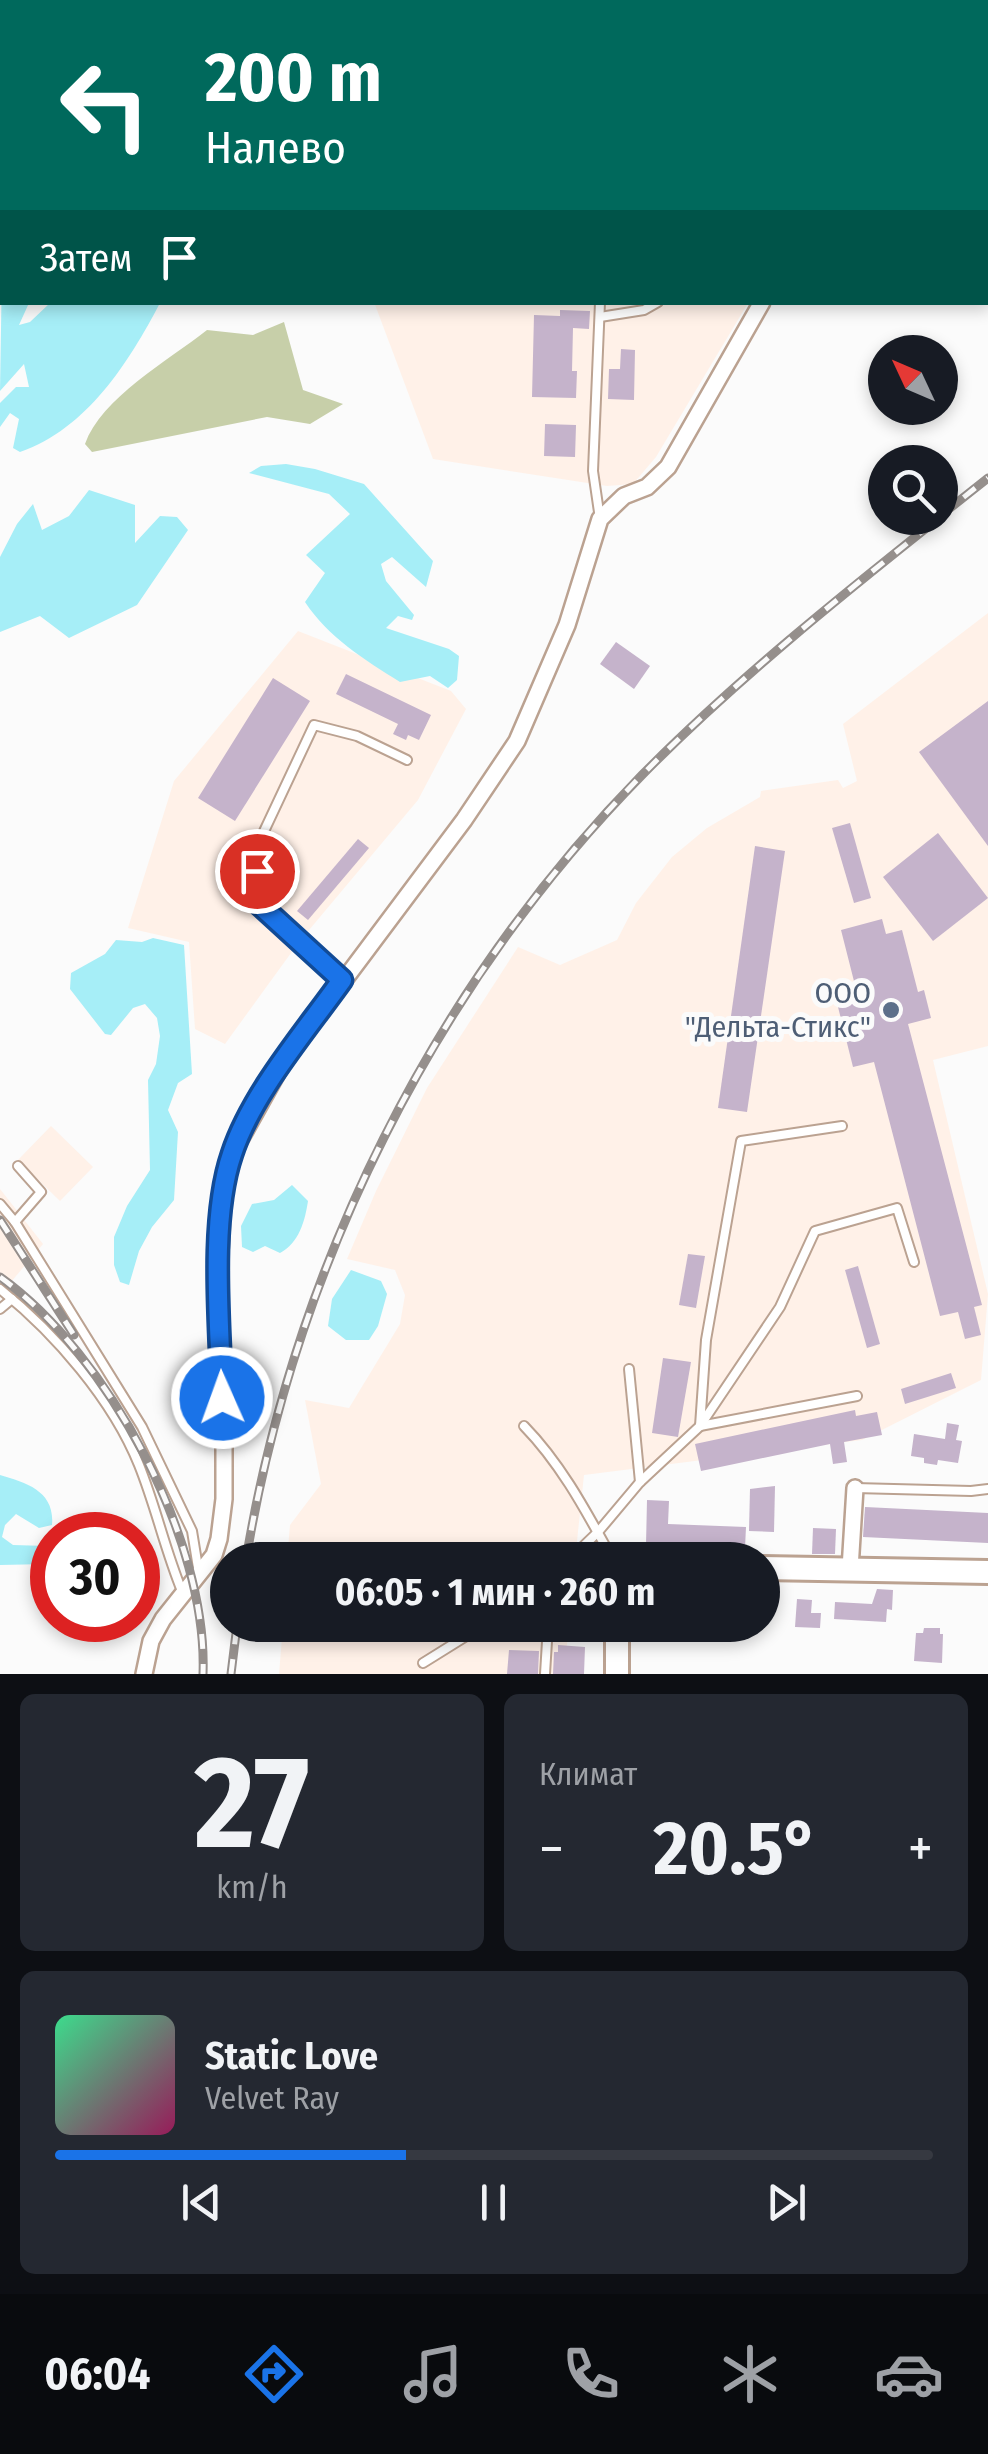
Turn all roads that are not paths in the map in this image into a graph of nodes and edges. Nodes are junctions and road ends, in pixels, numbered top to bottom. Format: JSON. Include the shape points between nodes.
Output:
{"nodes":[{"id":1,"x":600,"y":305,"type":"edge"},
{"id":2,"x":653,"y":305,"type":"edge"},
{"id":3,"x":760,"y":305,"type":"edge"},
{"id":4,"x":600,"y":317,"type":"junction"},
{"id":5,"x":600,"y":519,"type":"junction"},
{"id":6,"x":406,"y":760,"type":"dead end"},
{"id":7,"x":342,"y":980,"type":"junction"},
{"id":8,"x":842,"y":1126,"type":"dead end"},
{"id":9,"x":18,"y":1166,"type":"dead end"},
{"id":10,"x":0,"y":1204,"type":"edge"},
{"id":11,"x":15,"y":1222,"type":"junction"},
{"id":12,"x":914,"y":1262,"type":"dead end"},
{"id":13,"x":0,"y":1289,"type":"edge"},
{"id":14,"x":12,"y":1298,"type":"junction"},
{"id":15,"x":0,"y":1309,"type":"edge"},
{"id":16,"x":629,"y":1368,"type":"dead end"},
{"id":17,"x":857,"y":1396,"type":"dead end"},
{"id":18,"x":524,"y":1426,"type":"dead end"},
{"id":19,"x":700,"y":1426,"type":"junction"},
{"id":20,"x":640,"y":1482,"type":"junction"},
{"id":21,"x":855,"y":1488,"type":"joint"},
{"id":22,"x":988,"y":1489,"type":"edge"},
{"id":23,"x":598,"y":1532,"type":"junction"},
{"id":24,"x":588,"y":1542,"type":"edge"},
{"id":25,"x":603,"y":1542,"type":"edge"},
{"id":26,"x":780,"y":1568,"type":"edge"},
{"id":27,"x":850,"y":1569,"type":"junction"},
{"id":28,"x":988,"y":1572,"type":"edge"},
{"id":29,"x":198,"y":1574,"type":"junction"},
{"id":30,"x":182,"y":1591,"type":"junction"},
{"id":31,"x":457,"y":1642,"type":"edge"},
{"id":32,"x":547,"y":1642,"type":"edge"},
{"id":33,"x":613,"y":1642,"type":"edge"},
{"id":34,"x":423,"y":1663,"type":"dead end"},
{"id":35,"x":144,"y":1674,"type":"edge"},
{"id":36,"x":545,"y":1674,"type":"edge"},
{"id":37,"x":617,"y":1674,"type":"edge"}],
"edges":[{"from":1,"to":4,"type":"lane"},
{"from":2,"to":4,"type":"lane"},
{"from":3,"to":5,"type":"street","via":[[668,467]]},
{"from":4,"to":5,"type":"lane","via":[[593,471]]},
{"from":5,"to":7,"type":"street","via":[[567,625],[516,741]]},
{"from":6,"to":7,"type":"lane","via":[[358,736],[314,725],[259,842],[260,905]]},
{"from":7,"to":29,"type":"street","via":[[286,1059],[232,1154],[218,1286],[224,1499],[220,1539]]},
{"from":8,"to":19,"type":"lane","via":[[741,1141],[706,1340]]},
{"from":9,"to":11,"type":"lane","via":[[41,1192]]},
{"from":10,"to":11,"type":"lane"},
{"from":11,"to":29,"type":"lane","via":[[142,1427],[192,1531]]},
{"from":12,"to":19,"type":"lane","via":[[897,1208],[815,1231],[780,1307]]},
{"from":13,"to":14,"type":"lane"},
{"from":14,"to":15,"type":"lane"},
{"from":14,"to":30,"type":"lane","via":[[56,1340],[121,1428]]},
{"from":16,"to":20,"type":"lane"},
{"from":17,"to":19,"type":"lane"},
{"from":18,"to":23,"type":"lane"},
{"from":19,"to":20,"type":"lane"},
{"from":20,"to":23,"type":"lane"},
{"from":21,"to":22,"type":"lane"},
{"from":21,"to":27,"type":"street"},
{"from":23,"to":24,"type":"lane"},
{"from":23,"to":25,"type":"lane"},
{"from":26,"to":27,"type":"street"},
{"from":27,"to":28,"type":"street"},
{"from":29,"to":30,"type":"street"},
{"from":30,"to":35,"type":"street","via":[[151,1641]]},
{"from":31,"to":34,"type":"lane"},
{"from":32,"to":36,"type":"lane"},
{"from":33,"to":37,"type":"street"}]}
